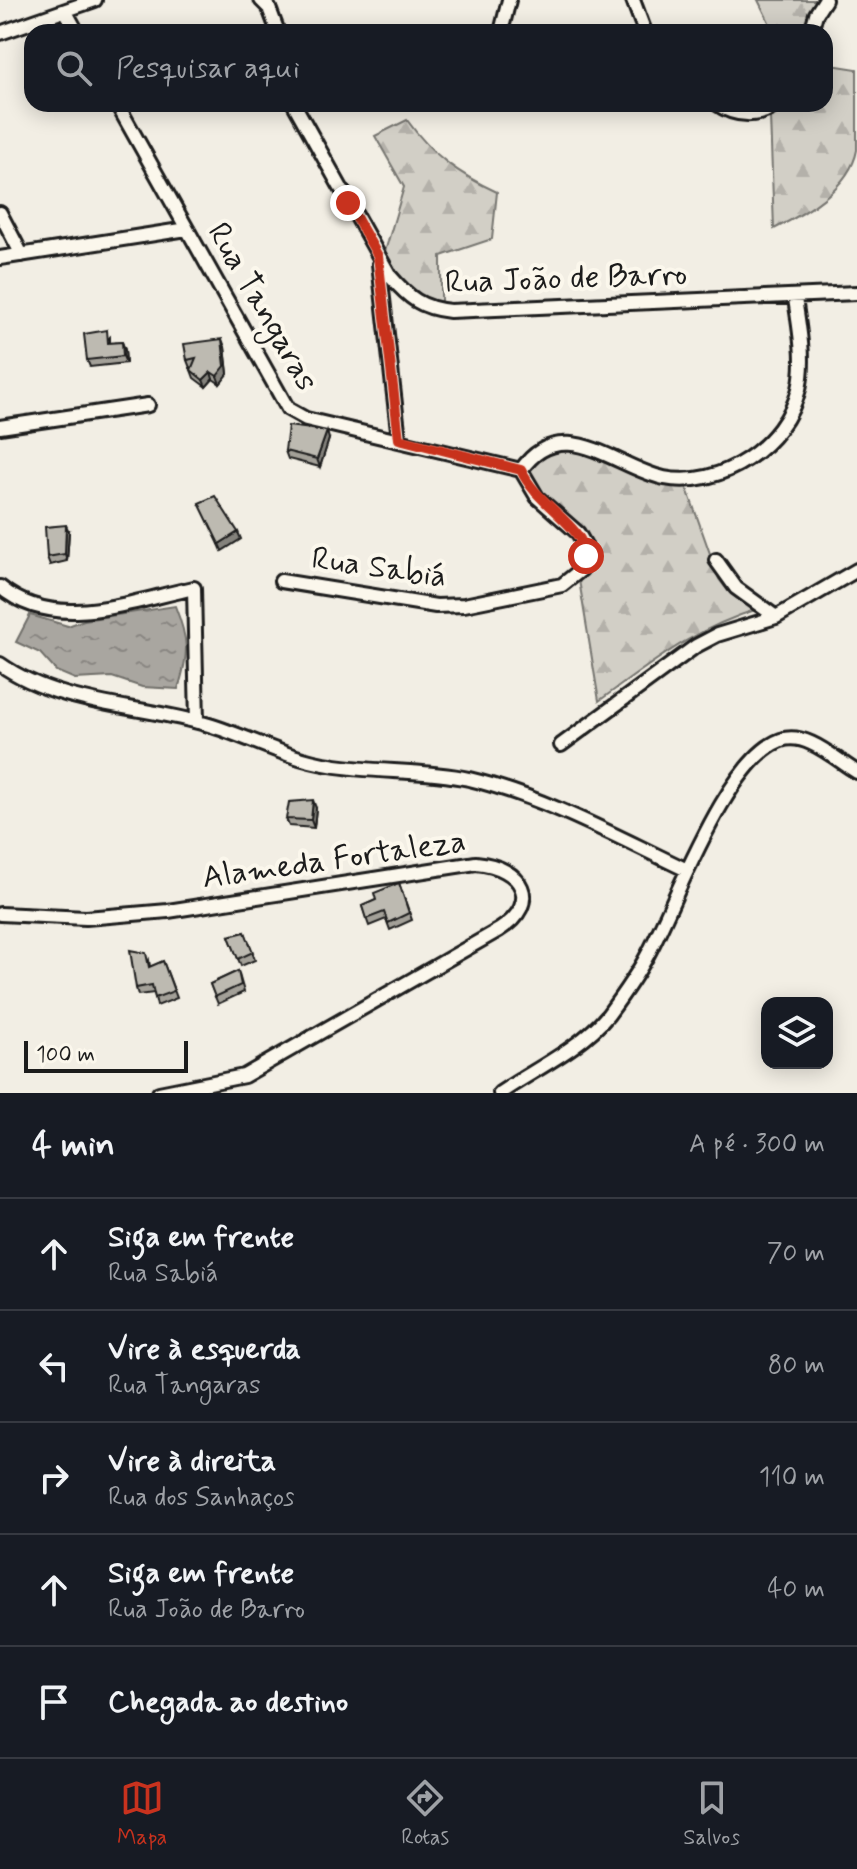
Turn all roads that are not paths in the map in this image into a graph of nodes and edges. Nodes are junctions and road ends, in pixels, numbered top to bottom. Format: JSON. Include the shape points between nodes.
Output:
{"nodes":[{"id":1,"x":95,"y":0,"type":"edge"},
{"id":2,"x":261,"y":0,"type":"edge"},
{"id":3,"x":509,"y":0,"type":"edge"},
{"id":4,"x":633,"y":0,"type":"edge"},
{"id":5,"x":825,"y":0,"type":"edge"},
{"id":6,"x":66,"y":12,"type":"junction"},
{"id":7,"x":28,"y":24,"type":"edge"},
{"id":8,"x":73,"y":24,"type":"edge"},
{"id":9,"x":275,"y":24,"type":"edge"},
{"id":10,"x":503,"y":24,"type":"edge"},
{"id":11,"x":642,"y":24,"type":"edge"},
{"id":12,"x":813,"y":24,"type":"edge"},
{"id":13,"x":24,"y":25,"type":"edge"},
{"id":14,"x":0,"y":33,"type":"edge"},
{"id":15,"x":121,"y":112,"type":"edge"},
{"id":16,"x":298,"y":112,"type":"edge"},
{"id":17,"x":736,"y":112,"type":"edge"},
{"id":18,"x":758,"y":112,"type":"edge"},
{"id":19,"x":0,"y":213,"type":"edge"},
{"id":20,"x":187,"y":229,"type":"junction"},
{"id":21,"x":22,"y":255,"type":"junction"},
{"id":22,"x":378,"y":256,"type":"junction"},
{"id":23,"x":0,"y":258,"type":"edge"},
{"id":24,"x":857,"y":293,"type":"edge"},
{"id":25,"x":795,"y":298,"type":"junction"},
{"id":26,"x":148,"y":405,"type":"dead end"},
{"id":27,"x":0,"y":427,"type":"edge"},
{"id":28,"x":399,"y":439,"type":"junction"},
{"id":29,"x":521,"y":470,"type":"junction"},
{"id":30,"x":716,"y":560,"type":"dead end"},
{"id":31,"x":857,"y":570,"type":"edge"},
{"id":32,"x":281,"y":581,"type":"dead end"},
{"id":33,"x":0,"y":587,"type":"edge"},
{"id":34,"x":776,"y":617,"type":"junction"},
{"id":35,"x":0,"y":664,"type":"edge"},
{"id":36,"x":197,"y":722,"type":"junction"},
{"id":37,"x":561,"y":745,"type":"dead end"},
{"id":38,"x":857,"y":772,"type":"edge"},
{"id":39,"x":687,"y":870,"type":"junction"},
{"id":40,"x":0,"y":914,"type":"edge"},
{"id":41,"x":159,"y":1093,"type":"edge"},
{"id":42,"x":500,"y":1093,"type":"edge"}],
"edges":[{"from":1,"to":6,"type":"street"},
{"from":2,"to":9,"type":"street"},
{"from":3,"to":10,"type":"street"},
{"from":4,"to":11,"type":"street"},
{"from":5,"to":12,"type":"street"},
{"from":6,"to":7,"type":"street"},
{"from":6,"to":8,"type":"street"},
{"from":13,"to":14,"type":"street"},
{"from":15,"to":20,"type":"street","name":"Rua Tangaras"},
{"from":16,"to":22,"type":"street","name":"Rua João de Barro"},
{"from":17,"to":18,"type":"street"},
{"from":19,"to":21,"type":"street"},
{"from":20,"to":21,"type":"street"},
{"from":20,"to":28,"type":"street","name":"Rua Tangaras","via":[[288,409],[306,419]]},
{"from":21,"to":23,"type":"street"},
{"from":22,"to":25,"type":"street","name":"Rua João de Barro","via":[[409,298],[426,308],[450,311]]},
{"from":22,"to":28,"type":"street"},
{"from":24,"to":25,"type":"street","name":"Rua João de Barro"},
{"from":25,"to":29,"type":"street","via":[[802,357],[799,390],[783,425],[749,457],[710,477],[687,480],[661,477],[577,445],[550,445],[531,456]]},
{"from":26,"to":27,"type":"street"},
{"from":28,"to":29,"type":"street","name":"Rua Tangaras"},
{"from":29,"to":32,"type":"street","name":"Rua Sabiá","via":[[537,497],[585,545],[582,569],[562,585],[436,606]]},
{"from":30,"to":34,"type":"street","via":[[736,588]]},
{"from":31,"to":34,"type":"street"},
{"from":33,"to":36,"type":"street","via":[[15,599],[59,613],[194,588]]},
{"from":34,"to":37,"type":"street","via":[[696,646]]},
{"from":35,"to":36,"type":"street","via":[[57,690]]},
{"from":36,"to":39,"type":"street","via":[[307,761],[470,780],[545,805]]},
{"from":38,"to":39,"type":"street","via":[[809,742],[793,738],[769,747],[716,814]]},
{"from":39,"to":42,"type":"street","via":[[648,955],[607,1015],[588,1034]]},
{"from":40,"to":41,"type":"street","name":"Alameda Fortaleza","via":[[86,918],[168,911],[476,863],[502,868],[517,880],[523,900],[520,913],[499,930],[244,1076]]}]}
